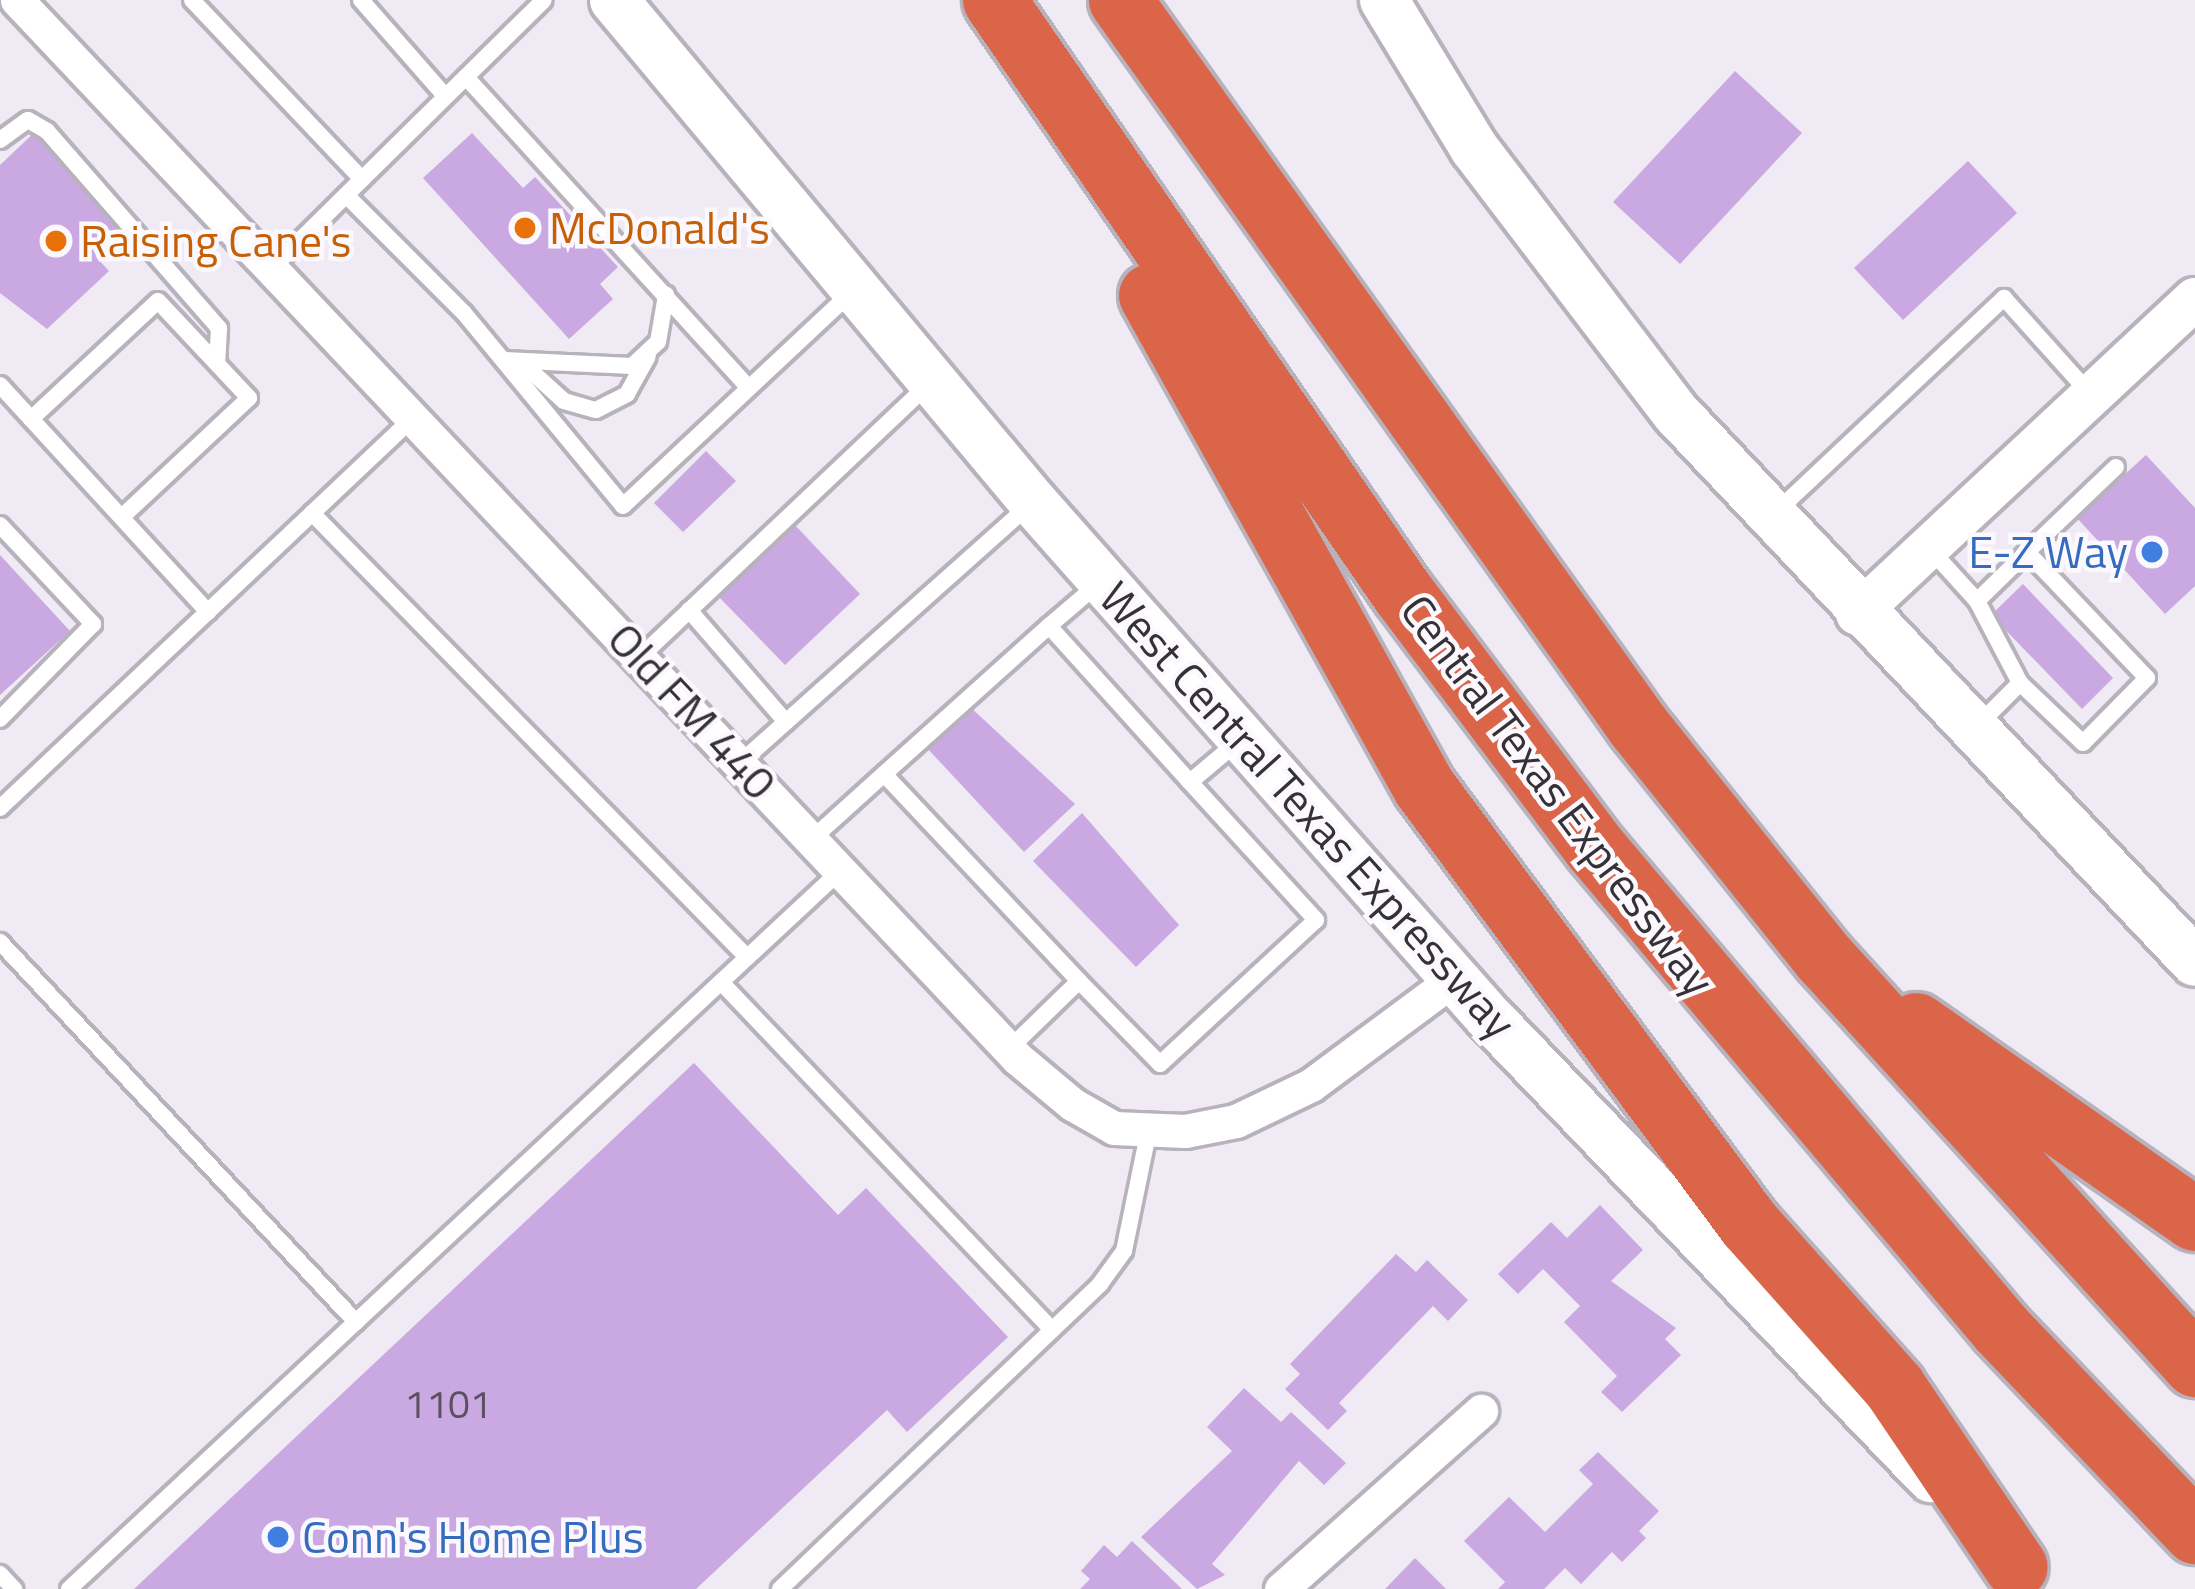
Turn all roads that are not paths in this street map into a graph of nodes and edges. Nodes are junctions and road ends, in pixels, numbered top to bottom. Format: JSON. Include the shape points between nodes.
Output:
{"nodes":[{"id":1,"x":17,"y":0,"type":"edge"},
{"id":2,"x":192,"y":0,"type":"edge"},
{"id":3,"x":362,"y":0,"type":"edge"},
{"id":4,"x":544,"y":0,"type":"edge"},
{"id":5,"x":614,"y":0,"type":"edge"},
{"id":6,"x":990,"y":0,"type":"edge"},
{"id":7,"x":1120,"y":0,"type":"edge"},
{"id":8,"x":1384,"y":0,"type":"edge"},
{"id":9,"x":466,"y":76,"type":"junction"},
{"id":10,"x":445,"y":96,"type":"junction"},
{"id":11,"x":0,"y":140,"type":"edge"},
{"id":12,"x":362,"y":179,"type":"junction"},
{"id":13,"x":346,"y":195,"type":"junction"},
{"id":14,"x":273,"y":267,"type":"junction"},
{"id":15,"x":854,"y":290,"type":"junction"},
{"id":16,"x":666,"y":296,"type":"junction"},
{"id":17,"x":2195,"y":299,"type":"edge"},
{"id":18,"x":648,"y":356,"type":"junction"},
{"id":19,"x":512,"y":360,"type":"junction"},
{"id":20,"x":217,"y":363,"type":"junction"},
{"id":21,"x":932,"y":380,"type":"junction"},
{"id":22,"x":0,"y":385,"type":"edge"},
{"id":23,"x":749,"y":388,"type":"junction"},
{"id":24,"x":2092,"y":395,"type":"junction"},
{"id":25,"x":416,"y":416,"type":"junction"},
{"id":26,"x":32,"y":419,"type":"junction"},
{"id":27,"x":2116,"y":467,"type":"dead end"},
{"id":28,"x":1033,"y":502,"type":"junction"},
{"id":29,"x":312,"y":513,"type":"junction"},
{"id":30,"x":122,"y":517,"type":"junction"},
{"id":31,"x":1768,"y":518,"type":"junction"},
{"id":32,"x":0,"y":525,"type":"edge"},
{"id":33,"x":1928,"y":548,"type":"junction"},
{"id":34,"x":2026,"y":552,"type":"junction"},
{"id":35,"x":1103,"y":579,"type":"junction"},
{"id":36,"x":1977,"y":601,"type":"junction"},
{"id":37,"x":689,"y":610,"type":"junction"},
{"id":38,"x":208,"y":612,"type":"junction"},
{"id":39,"x":1857,"y":614,"type":"junction"},
{"id":40,"x":1049,"y":626,"type":"junction"},
{"id":41,"x":639,"y":658,"type":"junction"},
{"id":42,"x":2020,"y":683,"type":"junction"},
{"id":43,"x":0,"y":719,"type":"edge"},
{"id":44,"x":786,"y":722,"type":"junction"},
{"id":45,"x":1971,"y":732,"type":"junction"},
{"id":46,"x":1247,"y":734,"type":"junction"},
{"id":47,"x":741,"y":762,"type":"junction"},
{"id":48,"x":884,"y":774,"type":"junction"},
{"id":49,"x":1190,"y":782,"type":"junction"},
{"id":50,"x":0,"y":808,"type":"edge"},
{"id":51,"x":812,"y":839,"type":"junction"},
{"id":52,"x":841,"y":870,"type":"junction"},
{"id":53,"x":0,"y":942,"type":"edge"},
{"id":54,"x":748,"y":958,"type":"junction"},
{"id":55,"x":1824,"y":958,"type":"junction"},
{"id":56,"x":2195,"y":962,"type":"edge"},
{"id":57,"x":1455,"y":978,"type":"junction"},
{"id":58,"x":1079,"y":981,"type":"junction"},
{"id":59,"x":721,"y":982,"type":"junction"},
{"id":60,"x":1009,"y":1048,"type":"junction"},
{"id":61,"x":1149,"y":1129,"type":"junction"},
{"id":62,"x":2195,"y":1219,"type":"edge"},
{"id":63,"x":356,"y":1322,"type":"junction"},
{"id":64,"x":1052,"y":1330,"type":"junction"},
{"id":65,"x":2195,"y":1365,"type":"edge"},
{"id":66,"x":1481,"y":1411,"type":"dead end"},
{"id":67,"x":2195,"y":1532,"type":"edge"},
{"id":68,"x":0,"y":1574,"type":"edge"},
{"id":69,"x":2026,"y":1578,"type":"edge"},
{"id":70,"x":14,"y":1589,"type":"edge"},
{"id":71,"x":69,"y":1589,"type":"edge"},
{"id":72,"x":779,"y":1589,"type":"edge"},
{"id":73,"x":1281,"y":1589,"type":"edge"}],
"edges":[{"from":1,"to":14,"type":"street","name":"Old FM 440"},
{"from":2,"to":12,"type":"lane"},
{"from":3,"to":10,"type":"lane"},
{"from":4,"to":9,"type":"lane"},
{"from":5,"to":15,"type":"main road","name":"West Central Texas Expressway"},
{"from":6,"to":67,"type":"highway","name":"Central Texas Expressway","via":[[1389,573],[1624,886],[2001,1329]]},
{"from":6,"to":69,"type":"highway","via":[[1424,787],[1749,1223],[1894,1387]]},
{"from":7,"to":55,"type":"highway","via":[[1462,491]]},
{"from":8,"to":31,"type":"main road","via":[[1560,267]]},
{"from":9,"to":10,"type":"lane"},
{"from":9,"to":16,"type":"lane"},
{"from":10,"to":12,"type":"lane"},
{"from":11,"to":20,"type":"lane","via":[[28,121],[47,131],[219,328]]},
{"from":12,"to":13,"type":"lane"},
{"from":13,"to":14,"type":"lane"},
{"from":13,"to":19,"type":"lane"},
{"from":14,"to":25,"type":"street","name":"Old FM 440"},
{"from":15,"to":21,"type":"main road","name":"West Central Texas Expressway"},
{"from":15,"to":23,"type":"lane"},
{"from":16,"to":18,"type":"lane"},
{"from":16,"to":23,"type":"lane"},
{"from":17,"to":24,"type":"street"},
{"from":18,"to":19,"type":"lane","via":[[604,368]]},
{"from":18,"to":19,"type":"lane","via":[[627,394],[596,410],[563,401]]},
{"from":19,"to":23,"type":"lane","via":[[622,506]]},
{"from":20,"to":26,"type":"lane","via":[[158,301]]},
{"from":20,"to":30,"type":"lane","via":[[249,398]]},
{"from":21,"to":28,"type":"main road","name":"West Central Texas Expressway"},
{"from":21,"to":37,"type":"lane"},
{"from":22,"to":26,"type":"lane"},
{"from":24,"to":31,"type":"lane","via":[[2004,298]]},
{"from":24,"to":33,"type":"street"},
{"from":25,"to":29,"type":"lane"},
{"from":25,"to":41,"type":"street","name":"Old FM 440"},
{"from":26,"to":30,"type":"lane"},
{"from":27,"to":34,"type":"lane"},
{"from":28,"to":35,"type":"main road","name":"West Central Texas Expressway"},
{"from":28,"to":44,"type":"lane"},
{"from":29,"to":38,"type":"lane"},
{"from":29,"to":54,"type":"lane"},
{"from":30,"to":38,"type":"lane"},
{"from":31,"to":39,"type":"main road"},
{"from":32,"to":43,"type":"lane","via":[[94,624]]},
{"from":33,"to":36,"type":"lane"},
{"from":33,"to":39,"type":"street"},
{"from":34,"to":36,"type":"lane"},
{"from":34,"to":42,"type":"lane","via":[[2147,678],[2083,743]]},
{"from":35,"to":40,"type":"lane"},
{"from":35,"to":46,"type":"main road","name":"West Central Texas Expressway"},
{"from":36,"to":42,"type":"lane","via":[[1994,650]]},
{"from":37,"to":41,"type":"lane"},
{"from":37,"to":44,"type":"lane"},
{"from":38,"to":50,"type":"lane"},
{"from":39,"to":45,"type":"main road"},
{"from":40,"to":48,"type":"lane"},
{"from":40,"to":49,"type":"lane"},
{"from":41,"to":47,"type":"street","name":"Old FM 440"},
{"from":42,"to":45,"type":"lane"},
{"from":44,"to":47,"type":"lane"},
{"from":45,"to":56,"type":"main road"},
{"from":46,"to":49,"type":"lane"},
{"from":46,"to":57,"type":"main road","name":"West Central Texas Expressway"},
{"from":47,"to":51,"type":"street","name":"Old FM 440"},
{"from":48,"to":51,"type":"lane"},
{"from":48,"to":58,"type":"lane"},
{"from":49,"to":58,"type":"lane","via":[[1316,920],[1160,1064]]},
{"from":51,"to":52,"type":"street","name":"Old FM 440"},
{"from":52,"to":54,"type":"lane"},
{"from":52,"to":60,"type":"street","name":"Old FM 440"},
{"from":53,"to":63,"type":"lane"},
{"from":54,"to":59,"type":"lane"},
{"from":55,"to":62,"type":"highway"},
{"from":55,"to":65,"type":"highway"},
{"from":57,"to":61,"type":"street","name":"Old FM 440","via":[[1311,1085],[1236,1120]]},
{"from":57,"to":69,"type":"main road","name":"West Central Texas Expressway"},
{"from":58,"to":60,"type":"lane"},
{"from":59,"to":63,"type":"lane"},
{"from":59,"to":64,"type":"lane"},
{"from":60,"to":61,"type":"street","name":"Old FM 440","via":[[1072,1104],[1114,1128]]},
{"from":61,"to":64,"type":"lane","via":[[1124,1251]]},
{"from":63,"to":71,"type":"lane"},
{"from":64,"to":72,"type":"lane"},
{"from":66,"to":73,"type":"street"},
{"from":68,"to":70,"type":"lane"}]}
